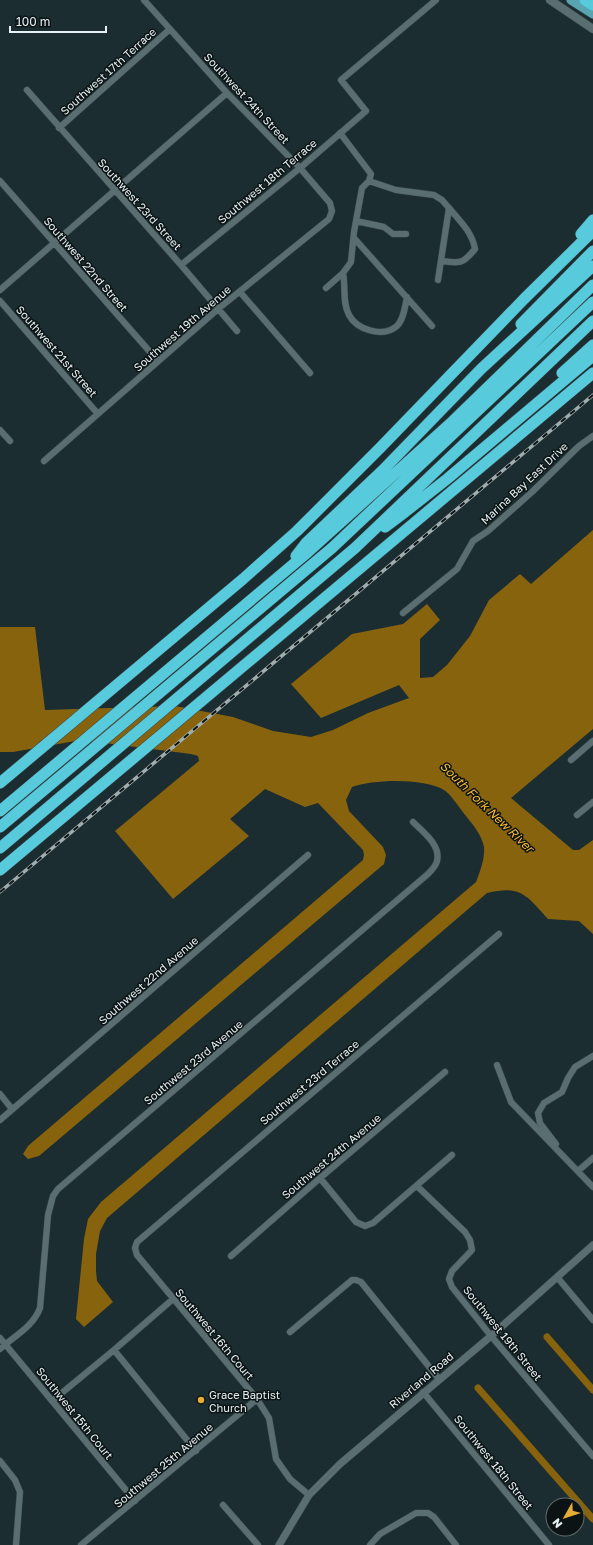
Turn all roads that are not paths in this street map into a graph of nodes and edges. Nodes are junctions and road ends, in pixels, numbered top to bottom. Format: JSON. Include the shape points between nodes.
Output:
{"nodes":[{"id":1,"x":144,"y":0,"type":"edge"},
{"id":2,"x":436,"y":0,"type":"edge"},
{"id":3,"x":550,"y":0,"type":"edge"},
{"id":4,"x":571,"y":0,"type":"edge"},
{"id":5,"x":584,"y":0,"type":"edge"},
{"id":6,"x":593,"y":5,"type":"edge"},
{"id":7,"x":593,"y":14,"type":"edge"},
{"id":8,"x":170,"y":29,"type":"junction"},
{"id":9,"x":593,"y":29,"type":"edge"},
{"id":10,"x":27,"y":90,"type":"dead end"},
{"id":11,"x":227,"y":93,"type":"junction"},
{"id":12,"x":59,"y":128,"type":"junction"},
{"id":13,"x":340,"y":133,"type":"junction"},
{"id":14,"x":300,"y":168,"type":"junction"},
{"id":15,"x":0,"y":181,"type":"edge"},
{"id":16,"x":369,"y":181,"type":"junction"},
{"id":17,"x":114,"y":190,"type":"junction"},
{"id":18,"x":449,"y":208,"type":"junction"},
{"id":19,"x":332,"y":211,"type":"joint"},
{"id":20,"x":593,"y":220,"type":"edge"},
{"id":21,"x":356,"y":221,"type":"junction"},
{"id":22,"x":593,"y":231,"type":"edge"},
{"id":23,"x":406,"y":234,"type":"dead end"},
{"id":24,"x":354,"y":238,"type":"junction"},
{"id":25,"x":54,"y":242,"type":"junction"},
{"id":26,"x":593,"y":251,"type":"edge"},
{"id":27,"x":441,"y":261,"type":"junction"},
{"id":28,"x":181,"y":265,"type":"junction"},
{"id":29,"x":593,"y":266,"type":"edge"},
{"id":30,"x":343,"y":273,"type":"junction"},
{"id":31,"x":438,"y":280,"type":"dead end"},
{"id":32,"x":593,"y":285,"type":"edge"},
{"id":33,"x":326,"y":288,"type":"dead end"},
{"id":34,"x":0,"y":290,"type":"edge"},
{"id":35,"x":240,"y":292,"type":"junction"},
{"id":36,"x":407,"y":297,"type":"junction"},
{"id":37,"x":524,"y":299,"type":"junction"},
{"id":38,"x":0,"y":301,"type":"edge"},
{"id":39,"x":593,"y":302,"type":"edge"},
{"id":40,"x":218,"y":309,"type":"junction"},
{"id":41,"x":593,"y":313,"type":"edge"},
{"id":42,"x":593,"y":321,"type":"edge"},
{"id":43,"x":432,"y":326,"type":"dead end"},
{"id":44,"x":237,"y":331,"type":"dead end"},
{"id":45,"x":593,"y":345,"type":"edge"},
{"id":46,"x":593,"y":356,"type":"edge"},
{"id":47,"x":158,"y":361,"type":"junction"},
{"id":48,"x":481,"y":369,"type":"junction"},
{"id":49,"x":310,"y":373,"type":"dead end"},
{"id":50,"x":593,"y":373,"type":"edge"},
{"id":51,"x":98,"y":414,"type":"junction"},
{"id":52,"x":0,"y":430,"type":"edge"},
{"id":53,"x":497,"y":436,"type":"junction"},
{"id":54,"x":593,"y":436,"type":"edge"},
{"id":55,"x":10,"y":441,"type":"dead end"},
{"id":56,"x":44,"y":461,"type":"dead end"},
{"id":57,"x":321,"y":535,"type":"junction"},
{"id":58,"x":355,"y":548,"type":"junction"},
{"id":59,"x":337,"y":554,"type":"junction"},
{"id":60,"x":403,"y":613,"type":"dead end"},
{"id":61,"x":593,"y":741,"type":"edge"},
{"id":62,"x":571,"y":760,"type":"dead end"},
{"id":63,"x":0,"y":783,"type":"edge"},
{"id":64,"x":593,"y":802,"type":"edge"},
{"id":65,"x":0,"y":811,"type":"edge"},
{"id":66,"x":577,"y":815,"type":"dead end"},
{"id":67,"x":413,"y":822,"type":"dead end"},
{"id":68,"x":0,"y":827,"type":"edge"},
{"id":69,"x":0,"y":838,"type":"edge"},
{"id":70,"x":0,"y":848,"type":"edge"},
{"id":71,"x":308,"y":855,"type":"dead end"},
{"id":72,"x":0,"y":870,"type":"edge"},
{"id":73,"x":499,"y":934,"type":"dead end"},
{"id":74,"x":593,"y":1056,"type":"edge"},
{"id":75,"x":497,"y":1065,"type":"dead end"},
{"id":76,"x":445,"y":1072,"type":"dead end"},
{"id":77,"x":0,"y":1094,"type":"edge"},
{"id":78,"x":12,"y":1109,"type":"junction"},
{"id":79,"x":0,"y":1120,"type":"edge"},
{"id":80,"x":562,"y":1153,"type":"junction"},
{"id":81,"x":452,"y":1155,"type":"dead end"},
{"id":82,"x":593,"y":1158,"type":"edge"},
{"id":83,"x":578,"y":1171,"type":"junction"},
{"id":84,"x":320,"y":1178,"type":"junction"},
{"id":85,"x":417,"y":1186,"type":"junction"},
{"id":86,"x":593,"y":1187,"type":"edge"},
{"id":87,"x":593,"y":1245,"type":"edge"},
{"id":88,"x":135,"y":1248,"type":"joint"},
{"id":89,"x":231,"y":1256,"type":"dead end"},
{"id":90,"x":557,"y":1277,"type":"junction"},
{"id":91,"x":173,"y":1299,"type":"junction"},
{"id":92,"x":593,"y":1320,"type":"edge"},
{"id":93,"x":290,"y":1332,"type":"dead end"},
{"id":94,"x":491,"y":1336,"type":"junction"},
{"id":95,"x":0,"y":1338,"type":"edge"},
{"id":96,"x":3,"y":1347,"type":"edge"},
{"id":97,"x":114,"y":1350,"type":"junction"},
{"id":98,"x":439,"y":1379,"type":"junction"},
{"id":99,"x":424,"y":1392,"type":"junction"},
{"id":100,"x":257,"y":1399,"type":"junction"},
{"id":101,"x":52,"y":1401,"type":"junction"},
{"id":102,"x":196,"y":1451,"type":"junction"},
{"id":103,"x":593,"y":1456,"type":"edge"},
{"id":104,"x":0,"y":1461,"type":"edge"},
{"id":105,"x":309,"y":1495,"type":"junction"},
{"id":106,"x":134,"y":1501,"type":"junction"},
{"id":107,"x":223,"y":1505,"type":"dead end"},
{"id":108,"x":16,"y":1545,"type":"edge"},
{"id":109,"x":81,"y":1545,"type":"edge"},
{"id":110,"x":258,"y":1545,"type":"edge"},
{"id":111,"x":279,"y":1545,"type":"edge"},
{"id":112,"x":370,"y":1545,"type":"edge"},
{"id":113,"x":456,"y":1545,"type":"edge"},
{"id":114,"x":549,"y":1545,"type":"edge"}],
"edges":[{"from":1,"to":8,"type":"street","name":"Southwest 24th Street"},
{"from":2,"to":13,"type":"street","name":"Southwest 18th Terrace","via":[[341,80],[366,111]]},
{"from":3,"to":9,"type":"main road"},
{"from":4,"to":7,"type":"main road"},
{"from":5,"to":6,"type":"highway"},
{"from":8,"to":11,"type":"street","name":"Southwest 24th Street"},
{"from":8,"to":12,"type":"street","name":"Southwest 17th Terrace"},
{"from":10,"to":12,"type":"street","name":"Southwest 23rd Street"},
{"from":11,"to":14,"type":"street","name":"Southwest 24th Street"},
{"from":11,"to":17,"type":"street"},
{"from":12,"to":17,"type":"street","name":"Southwest 23rd Street"},
{"from":13,"to":14,"type":"street","name":"Southwest 18th Terrace"},
{"from":13,"to":16,"type":"street","via":[[371,174]]},
{"from":14,"to":19,"type":"street","name":"Southwest 24th Street","via":[[330,203]]},
{"from":14,"to":28,"type":"street","name":"Southwest 18th Terrace"},
{"from":15,"to":25,"type":"street","name":"Southwest 22nd Street"},
{"from":16,"to":18,"type":"street","via":[[396,190],[434,195]]},
{"from":16,"to":21,"type":"street","via":[[362,188]]},
{"from":17,"to":25,"type":"street"},
{"from":17,"to":28,"type":"street","name":"Southwest 23rd Street"},
{"from":18,"to":27,"type":"street"},
{"from":18,"to":27,"type":"street","via":[[470,232],[475,249],[460,263]]},
{"from":19,"to":35,"type":"street","name":"Southwest 19th Avenue","via":[[330,218]]},
{"from":20,"to":37,"type":"highway","via":[[543,271]]},
{"from":21,"to":23,"type":"street","via":[[384,227],[393,234]]},
{"from":21,"to":24,"type":"street"},
{"from":22,"to":37,"type":"highway"},
{"from":24,"to":30,"type":"street","via":[[351,262]]},
{"from":24,"to":36,"type":"street"},
{"from":25,"to":34,"type":"street"},
{"from":25,"to":47,"type":"street","name":"Southwest 22nd Street"},
{"from":26,"to":48,"type":"highway","via":[[517,328]]},
{"from":27,"to":31,"type":"street"},
{"from":28,"to":40,"type":"street","name":"Southwest 23rd Street"},
{"from":29,"to":48,"type":"highway"},
{"from":30,"to":33,"type":"street"},
{"from":30,"to":36,"type":"street","via":[[344,304],[352,321],[365,330],[389,331],[398,325]]},
{"from":32,"to":57,"type":"highway","via":[[453,421]]},
{"from":35,"to":40,"type":"street","name":"Southwest 19th Avenue"},
{"from":35,"to":49,"type":"street"},
{"from":36,"to":43,"type":"street"},
{"from":37,"to":63,"type":"highway","via":[[286,542]]},
{"from":38,"to":51,"type":"street","name":"Southwest 21st Street"},
{"from":39,"to":59,"type":"highway"},
{"from":40,"to":44,"type":"street","name":"Southwest 23rd Street"},
{"from":40,"to":47,"type":"street","name":"Southwest 19th Avenue"},
{"from":41,"to":59,"type":"highway","via":[[355,541]]},
{"from":42,"to":58,"type":"highway"},
{"from":45,"to":53,"type":"highway"},
{"from":46,"to":53,"type":"highway"},
{"from":47,"to":51,"type":"street","name":"Southwest 19th Avenue"},
{"from":48,"to":57,"type":"highway"},
{"from":50,"to":72,"type":"highway"},
{"from":51,"to":56,"type":"street","name":"Southwest 19th Avenue"},
{"from":52,"to":55,"type":"street"},
{"from":53,"to":58,"type":"highway","via":[[406,512]]},
{"from":54,"to":60,"type":"street","name":"Marina Bay East Drive","via":[[488,531],[473,541],[456,569]]},
{"from":57,"to":65,"type":"highway","via":[[306,544],[281,575]]},
{"from":58,"to":59,"type":"highway"},
{"from":59,"to":68,"type":"highway","via":[[122,725]]},
{"from":59,"to":69,"type":"highway"},
{"from":59,"to":70,"type":"highway"},
{"from":61,"to":62,"type":"street"},
{"from":64,"to":66,"type":"street"},
{"from":67,"to":96,"type":"street","name":"Southwest 23rd Avenue","via":[[431,840],[437,852],[437,862],[428,874],[53,1196],[48,1215],[40,1308],[29,1326]]},
{"from":71,"to":78,"type":"street","name":"Southwest 22nd Avenue"},
{"from":73,"to":88,"type":"street","name":"Southwest 23rd Terrace","via":[[137,1242]]},
{"from":74,"to":80,"type":"street","via":[[575,1067],[562,1092],[544,1104],[538,1113],[540,1123]]},
{"from":75,"to":80,"type":"street","via":[[512,1102]]},
{"from":76,"to":84,"type":"street","name":"Southwest 24th Avenue"},
{"from":77,"to":78,"type":"street"},
{"from":78,"to":79,"type":"street","name":"Southwest 22nd Avenue"},
{"from":80,"to":83,"type":"street"},
{"from":81,"to":85,"type":"street"},
{"from":82,"to":83,"type":"street"},
{"from":83,"to":86,"type":"street"},
{"from":84,"to":85,"type":"street","via":[[356,1222],[365,1226],[374,1223]]},
{"from":84,"to":89,"type":"street","name":"Southwest 24th Avenue"},
{"from":85,"to":94,"type":"street","name":"Southwest 19th Street","via":[[465,1232],[470,1240],[472,1250],[452,1271],[449,1280]]},
{"from":87,"to":90,"type":"street","name":"Riverland Road"},
{"from":88,"to":91,"type":"street","name":"Southwest 16th Court","via":[[136,1255]]},
{"from":90,"to":92,"type":"street"},
{"from":90,"to":94,"type":"street","name":"Riverland Road"},
{"from":91,"to":97,"type":"street"},
{"from":91,"to":100,"type":"street","name":"Southwest 16th Court"},
{"from":93,"to":98,"type":"street","via":[[352,1280],[356,1280],[361,1282]]},
{"from":94,"to":98,"type":"street","name":"Riverland Road"},
{"from":94,"to":103,"type":"street","name":"Southwest 19th Street"},
{"from":95,"to":96,"type":"street","name":"Southwest 15th Court"},
{"from":96,"to":101,"type":"street","name":"Southwest 15th Court"},
{"from":97,"to":101,"type":"street"},
{"from":97,"to":102,"type":"street"},
{"from":98,"to":99,"type":"street","name":"Riverland Road"},
{"from":99,"to":105,"type":"street","name":"Riverland Road","via":[[340,1464]]},
{"from":99,"to":114,"type":"street","name":"Southwest 18th Street"},
{"from":100,"to":102,"type":"street","name":"Southwest 25th Avenue"},
{"from":100,"to":105,"type":"street","name":"Southwest 16th Court","via":[[268,1418],[276,1459],[290,1479]]},
{"from":101,"to":106,"type":"street","name":"Southwest 15th Court"},
{"from":102,"to":106,"type":"street","name":"Southwest 25th Avenue"},
{"from":104,"to":108,"type":"street","via":[[15,1480],[20,1492]]},
{"from":105,"to":111,"type":"street","name":"Riverland Road"},
{"from":106,"to":109,"type":"street","name":"Southwest 25th Avenue"},
{"from":107,"to":110,"type":"street"},
{"from":112,"to":113,"type":"street","via":[[380,1534],[416,1513],[428,1513],[434,1517]]}]}
